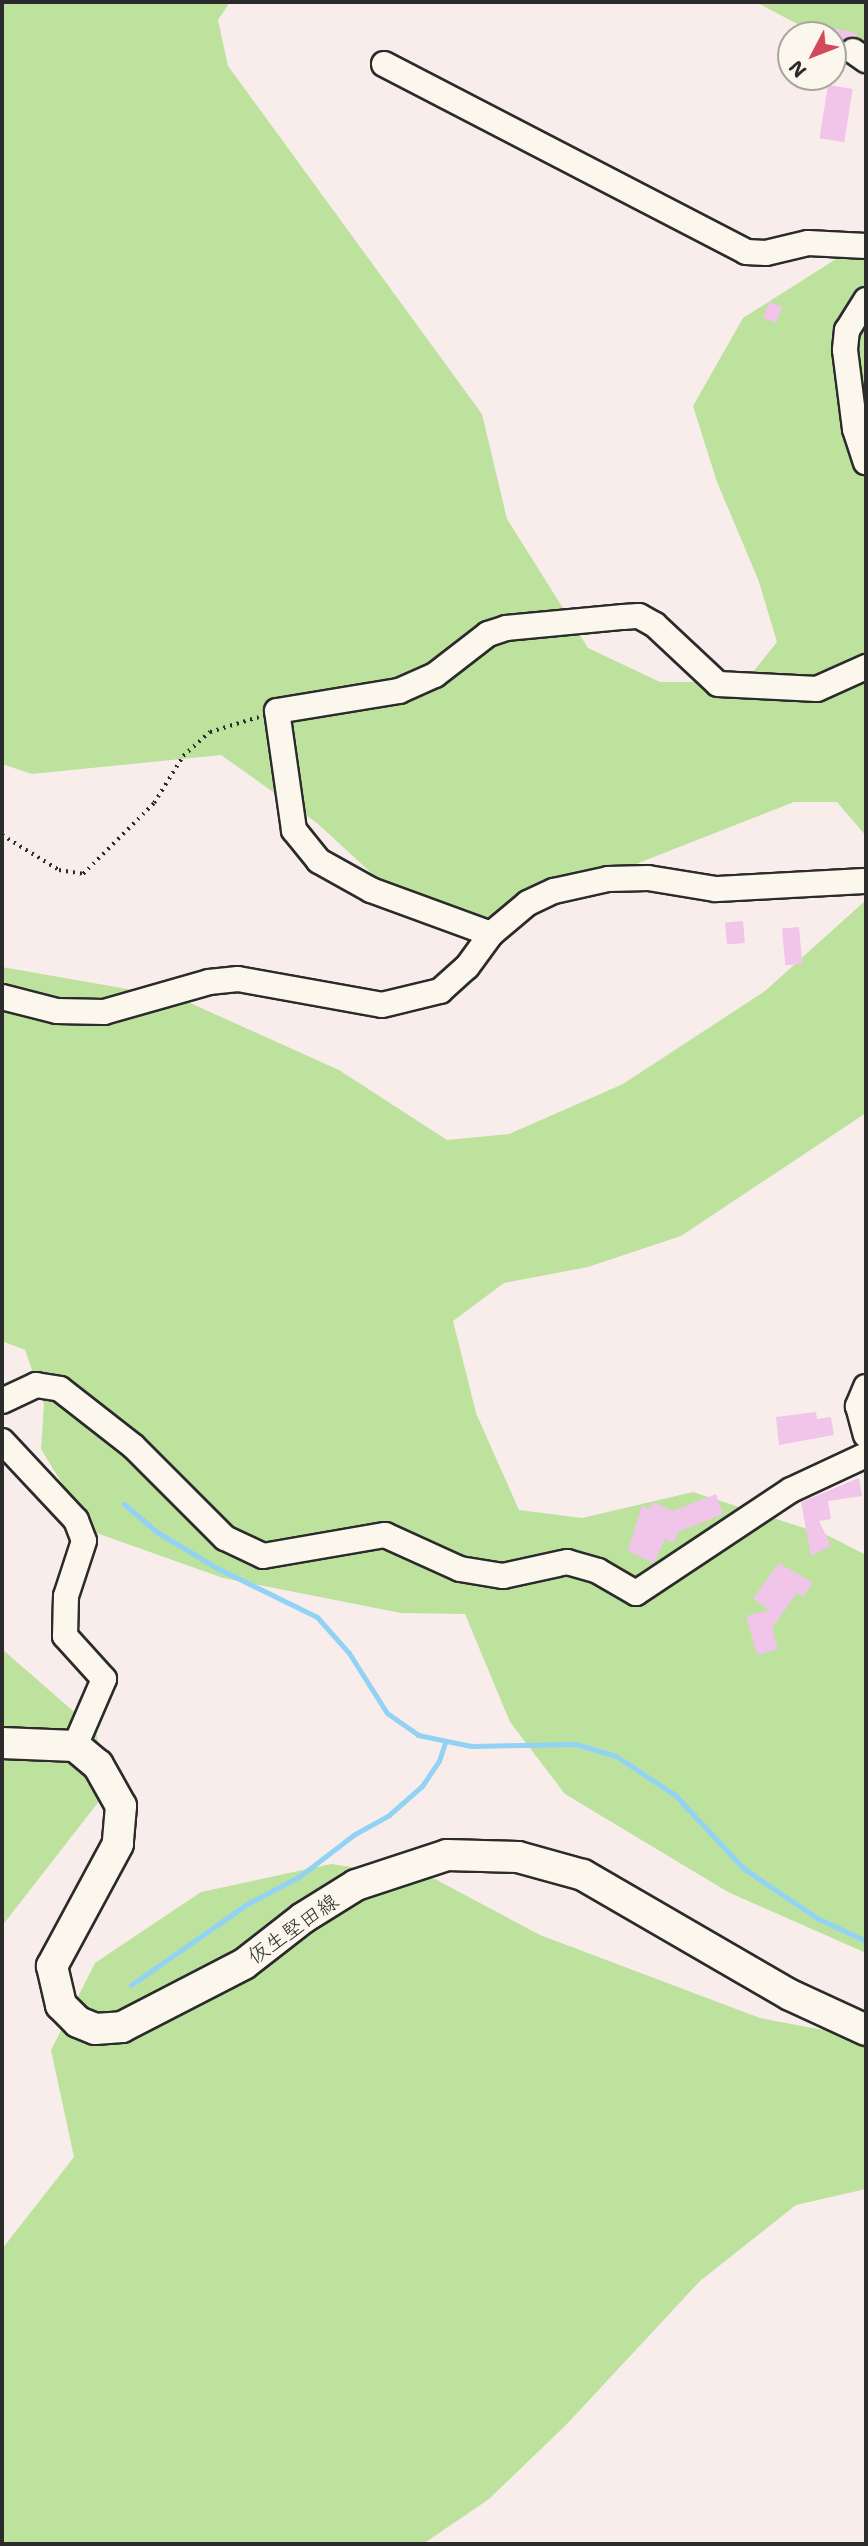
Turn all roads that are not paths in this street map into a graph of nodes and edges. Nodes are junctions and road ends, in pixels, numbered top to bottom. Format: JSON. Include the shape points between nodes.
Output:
{"nodes":[{"id":1,"x":384,"y":64,"type":"dead end"},
{"id":2,"x":866,"y":246,"type":"edge"},
{"id":3,"x":866,"y":300,"type":"edge"},
{"id":4,"x":866,"y":462,"type":"edge"},
{"id":5,"x":866,"y":667,"type":"edge"},
{"id":6,"x":866,"y":881,"type":"edge"},
{"id":7,"x":491,"y":934,"type":"junction"},
{"id":8,"x":2,"y":997,"type":"edge"},
{"id":9,"x":866,"y":1387,"type":"edge"},
{"id":10,"x":2,"y":1401,"type":"edge"},
{"id":11,"x":866,"y":1435,"type":"edge"},
{"id":12,"x":2,"y":1441,"type":"edge"},
{"id":13,"x":866,"y":1455,"type":"edge"},
{"id":14,"x":2,"y":1743,"type":"edge"},
{"id":15,"x":75,"y":1746,"type":"junction"},
{"id":16,"x":866,"y":2030,"type":"edge"}],
"edges":[{"from":1,"to":2,"type":"street","via":[[746,252],[766,253],[808,243]]},
{"from":3,"to":4,"type":"street","via":[[847,330],[845,350],[855,429]]},
{"from":5,"to":7,"type":"street","via":[[817,689],[718,684],[655,625],[639,617],[623,617],[506,628],[488,634],[435,675],[399,691],[277,712],[293,830],[319,861],[371,890]]},
{"from":6,"to":7,"type":"street","via":[[716,889],[648,878],[608,879],[537,899]]},
{"from":7,"to":8,"type":"street","via":[[467,967],[440,991],[393,1003],[238,979],[209,982],[104,1012],[57,1011]]},
{"from":9,"to":11,"type":"street","via":[[859,1406]]},
{"from":10,"to":13,"type":"street","via":[[36,1385],[60,1389],[133,1446],[225,1538],[263,1556],[385,1535],[460,1569],[503,1576],[567,1562],[598,1571],[636,1592],[791,1490]]},
{"from":12,"to":15,"type":"street","via":[[76,1520],[84,1541],[66,1596],[65,1636],[104,1679]]},
{"from":14,"to":15,"type":"main road"},
{"from":15,"to":16,"type":"main road","name":"仮生堅田線","via":[[98,1765],[121,1806],[118,1844],[52,1966],[61,2005],[78,2022],[96,2029],[122,2027],[244,1964],[303,1918],[356,1885],[447,1855],[519,1857],[583,1875],[790,1995]]}]}
